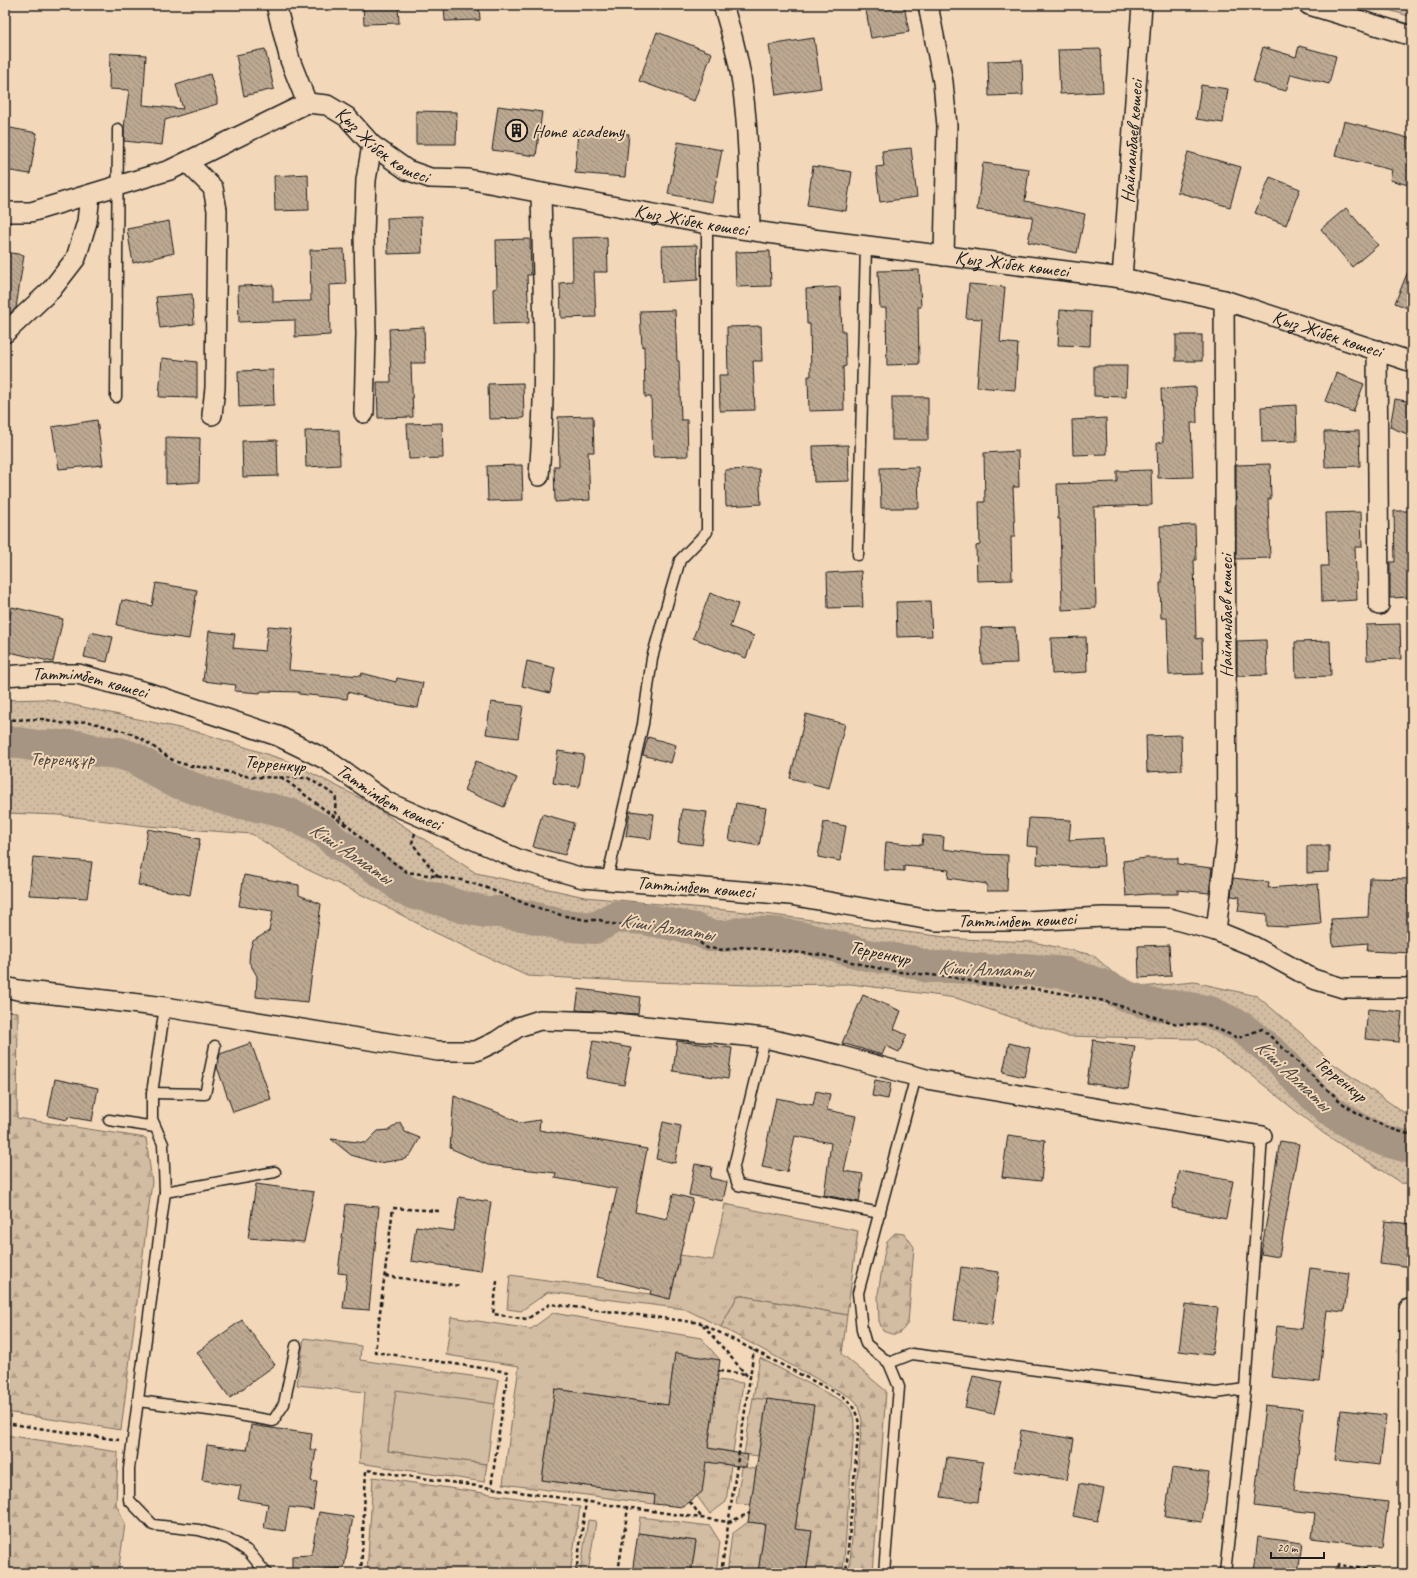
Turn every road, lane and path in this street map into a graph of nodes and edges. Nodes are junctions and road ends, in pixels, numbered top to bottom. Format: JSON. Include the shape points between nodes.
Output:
{"nodes":[{"id":1,"x":276,"y":5,"type":"edge"},
{"id":2,"x":722,"y":5,"type":"edge"},
{"id":3,"x":928,"y":5,"type":"edge"},
{"id":4,"x":1142,"y":5,"type":"edge"},
{"id":5,"x":1309,"y":5,"type":"edge"},
{"id":6,"x":1412,"y":36,"type":"edge"},
{"id":7,"x":307,"y":103,"type":"junction"},
{"id":8,"x":118,"y":129,"type":"dead end"},
{"id":9,"x":372,"y":145,"type":"junction"},
{"id":10,"x":187,"y":162,"type":"junction"},
{"id":11,"x":118,"y":186,"type":"junction"},
{"id":12,"x":541,"y":193,"type":"junction"},
{"id":13,"x":90,"y":195,"type":"junction"},
{"id":14,"x":5,"y":212,"type":"edge"},
{"id":15,"x":707,"y":224,"type":"junction"},
{"id":16,"x":750,"y":230,"type":"junction"},
{"id":17,"x":866,"y":246,"type":"junction"},
{"id":18,"x":944,"y":256,"type":"junction"},
{"id":19,"x":1122,"y":278,"type":"junction"},
{"id":20,"x":1224,"y":300,"type":"junction"},
{"id":21,"x":5,"y":333,"type":"edge"},
{"id":22,"x":1377,"y":350,"type":"junction"},
{"id":23,"x":1412,"y":362,"type":"edge"},
{"id":24,"x":116,"y":397,"type":"dead end"},
{"id":25,"x":364,"y":413,"type":"dead end"},
{"id":26,"x":212,"y":415,"type":"dead end"},
{"id":27,"x":539,"y":476,"type":"dead end"},
{"id":28,"x":858,"y":555,"type":"dead end"},
{"id":29,"x":1379,"y":605,"type":"dead end"},
{"id":30,"x":5,"y":676,"type":"edge"},
{"id":31,"x":5,"y":720,"type":"edge"},
{"id":32,"x":280,"y":777,"type":"junction"},
{"id":33,"x":421,"y":817,"type":"junction"},
{"id":34,"x":355,"y":832,"type":"junction"},
{"id":35,"x":438,"y":878,"type":"junction"},
{"id":36,"x":607,"y":880,"type":"junction"},
{"id":37,"x":1216,"y":931,"type":"junction"},
{"id":38,"x":5,"y":987,"type":"edge"},
{"id":39,"x":1412,"y":988,"type":"edge"},
{"id":40,"x":165,"y":1007,"type":"junction"},
{"id":41,"x":765,"y":1038,"type":"junction"},
{"id":42,"x":215,"y":1046,"type":"dead end"},
{"id":43,"x":916,"y":1076,"type":"junction"},
{"id":44,"x":152,"y":1093,"type":"junction"},
{"id":45,"x":109,"y":1120,"type":"dead end"},
{"id":46,"x":155,"y":1127,"type":"junction"},
{"id":47,"x":1412,"y":1134,"type":"edge"},
{"id":48,"x":1262,"y":1136,"type":"joint"},
{"id":49,"x":275,"y":1172,"type":"dead end"},
{"id":50,"x":165,"y":1192,"type":"junction"},
{"id":51,"x":439,"y":1211,"type":"dead end"},
{"id":52,"x":880,"y":1213,"type":"junction"},
{"id":53,"x":385,"y":1276,"type":"junction"},
{"id":54,"x":497,"y":1281,"type":"dead end"},
{"id":55,"x":460,"y":1286,"type":"dead end"},
{"id":56,"x":1409,"y":1309,"type":"dead end"},
{"id":57,"x":701,"y":1323,"type":"junction"},
{"id":58,"x":296,"y":1346,"type":"dead end"},
{"id":59,"x":754,"y":1350,"type":"junction"},
{"id":60,"x":889,"y":1363,"type":"junction"},
{"id":61,"x":719,"y":1371,"type":"dead end"},
{"id":62,"x":746,"y":1374,"type":"junction"},
{"id":63,"x":750,"y":1379,"type":"junction"},
{"id":64,"x":1245,"y":1389,"type":"junction"},
{"id":65,"x":138,"y":1401,"type":"junction"},
{"id":66,"x":5,"y":1423,"type":"edge"},
{"id":67,"x":133,"y":1442,"type":"junction"},
{"id":68,"x":491,"y":1487,"type":"junction"},
{"id":69,"x":586,"y":1502,"type":"junction"},
{"id":70,"x":690,"y":1502,"type":"dead end"},
{"id":71,"x":628,"y":1508,"type":"junction"},
{"id":72,"x":750,"y":1513,"type":"dead end"},
{"id":73,"x":702,"y":1518,"type":"junction"},
{"id":74,"x":729,"y":1522,"type":"junction"},
{"id":75,"x":618,"y":1572,"type":"dead end"},
{"id":76,"x":266,"y":1573,"type":"edge"},
{"id":77,"x":361,"y":1573,"type":"edge"},
{"id":78,"x":576,"y":1573,"type":"edge"},
{"id":79,"x":721,"y":1573,"type":"edge"},
{"id":80,"x":846,"y":1573,"type":"edge"},
{"id":81,"x":884,"y":1573,"type":"edge"},
{"id":82,"x":1225,"y":1573,"type":"edge"},
{"id":83,"x":1332,"y":1573,"type":"edge"},
{"id":84,"x":1387,"y":1573,"type":"edge"},
{"id":85,"x":1408,"y":1573,"type":"edge"}],
"edges":[{"from":1,"to":7,"type":"street","via":[[290,60]]},
{"from":2,"to":16,"type":"street","via":[[743,90],[748,147]]},
{"from":3,"to":18,"type":"street","via":[[943,82],[947,126]]},
{"from":4,"to":19,"type":"street","name":"Найманбаев көшесі"},
{"from":5,"to":6,"type":"street"},
{"from":7,"to":9,"type":"street","name":"Қыз Жібек көшесі","via":[[327,105],[347,117]]},
{"from":7,"to":10,"type":"street","name":"Қыз Жібек көшесі"},
{"from":8,"to":11,"type":"lane"},
{"from":9,"to":12,"type":"street","name":"Қыз Жібек көшесі","via":[[407,170],[430,178],[468,179]]},
{"from":9,"to":25,"type":"street","via":[[366,180],[364,234]]},
{"from":10,"to":11,"type":"street","name":"Қыз Жібек көшесі"},
{"from":10,"to":26,"type":"street","via":[[213,188],[217,210],[215,388]]},
{"from":11,"to":13,"type":"street","name":"Қыз Жібек көшесі"},
{"from":11,"to":24,"type":"lane"},
{"from":12,"to":15,"type":"street","name":"Қыз Жібек көшесі"},
{"from":12,"to":27,"type":"street","via":[[544,348],[543,427]]},
{"from":13,"to":14,"type":"street","name":"Қыз Жібек көшесі","via":[[31,212]]},
{"from":13,"to":21,"type":"street","via":[[87,222],[76,258],[52,289]]},
{"from":15,"to":16,"type":"street","name":"Қыз Жібек көшесі"},
{"from":15,"to":36,"type":"lane","via":[[707,532],[680,560],[668,600],[652,658],[643,724]]},
{"from":16,"to":17,"type":"street","name":"Қыз Жібек көшесі"},
{"from":17,"to":18,"type":"street","name":"Қыз Жібек көшесі"},
{"from":17,"to":28,"type":"lane"},
{"from":18,"to":19,"type":"street","name":"Қыз Жібек көшесі"},
{"from":19,"to":20,"type":"street","name":"Қыз Жібек көшесі"},
{"from":20,"to":22,"type":"street","name":"Қыз Жібек көшесі"},
{"from":20,"to":37,"type":"street","name":"Найманбаев көшесі","via":[[1227,837]]},
{"from":22,"to":23,"type":"street","name":"Қыз Жібек көшесі"},
{"from":22,"to":29,"type":"street"},
{"from":30,"to":33,"type":"street","name":"Таттімбет көшесі","via":[[78,674],[278,736],[327,760],[387,802]]},
{"from":31,"to":32,"type":"path","name":"Терренкур","via":[[44,719],[70,724],[86,721],[127,732],[174,761],[190,766],[250,777]]},
{"from":32,"to":34,"type":"path"},
{"from":32,"to":34,"type":"path","name":"Терренкур","via":[[308,778],[336,796],[336,812]]},
{"from":33,"to":35,"type":"path","via":[[412,843]]},
{"from":33,"to":36,"type":"street","name":"Таттімбет көшесі","via":[[520,860],[583,878]]},
{"from":34,"to":35,"type":"path","name":"Терренкур","via":[[407,872]]},
{"from":35,"to":47,"type":"path","name":"Терренкур","via":[[461,880],[560,915],[678,932],[691,936],[707,948],[724,950],[741,947],[822,955],[890,971],[1044,990],[1104,1001],[1177,1024],[1206,1024],[1238,1038],[1262,1029],[1344,1104],[1389,1127]]},
{"from":36,"to":37,"type":"street","name":"Таттімбет көшесі","via":[[790,895],[936,921],[1169,918]]},
{"from":37,"to":39,"type":"street","name":"Таттімбет көшесі","via":[[1253,946],[1313,979],[1343,988]]},
{"from":38,"to":40,"type":"street"},
{"from":40,"to":41,"type":"street","via":[[438,1051],[476,1051],[518,1027],[540,1020],[604,1022]]},
{"from":40,"to":44,"type":"lane"},
{"from":41,"to":43,"type":"street"},
{"from":41,"to":52,"type":"lane","via":[[733,1170],[738,1185]]},
{"from":42,"to":44,"type":"lane","via":[[205,1094]]},
{"from":43,"to":48,"type":"street"},
{"from":43,"to":52,"type":"lane"},
{"from":44,"to":46,"type":"lane","via":[[152,1119]]},
{"from":45,"to":46,"type":"lane"},
{"from":46,"to":50,"type":"lane","via":[[163,1144]]},
{"from":48,"to":64,"type":"lane"},
{"from":49,"to":50,"type":"lane"},
{"from":50,"to":65,"type":"lane"},
{"from":51,"to":53,"type":"path","via":[[393,1208]]},
{"from":52,"to":60,"type":"lane","via":[[858,1293],[866,1344]]},
{"from":53,"to":55,"type":"path"},
{"from":53,"to":68,"type":"path","via":[[375,1352],[508,1372]]},
{"from":54,"to":57,"type":"path","via":[[493,1314],[527,1319],[550,1304]]},
{"from":56,"to":85,"type":"street"},
{"from":57,"to":59,"type":"path"},
{"from":57,"to":62,"type":"path"},
{"from":58,"to":65,"type":"lane","via":[[284,1404],[273,1421]]},
{"from":59,"to":63,"type":"path"},
{"from":59,"to":80,"type":"path","via":[[844,1397],[856,1412],[859,1423]]},
{"from":60,"to":64,"type":"lane","via":[[912,1354],[1216,1393]]},
{"from":60,"to":81,"type":"lane","via":[[899,1387]]},
{"from":61,"to":62,"type":"path"},
{"from":62,"to":63,"type":"path"},
{"from":63,"to":74,"type":"path"},
{"from":64,"to":82,"type":"lane"},
{"from":65,"to":67,"type":"lane"},
{"from":66,"to":67,"type":"path"},
{"from":67,"to":76,"type":"lane","via":[[129,1469],[129,1500],[153,1525],[199,1530],[229,1540],[248,1552]]},
{"from":68,"to":69,"type":"path"},
{"from":68,"to":77,"type":"path","via":[[366,1470]]},
{"from":69,"to":71,"type":"path"},
{"from":69,"to":78,"type":"path"},
{"from":70,"to":73,"type":"path"},
{"from":71,"to":73,"type":"path"},
{"from":71,"to":75,"type":"path"},
{"from":72,"to":74,"type":"path"},
{"from":73,"to":74,"type":"path"},
{"from":74,"to":79,"type":"path"},
{"from":83,"to":84,"type":"path","via":[[1339,1565]]}]}
